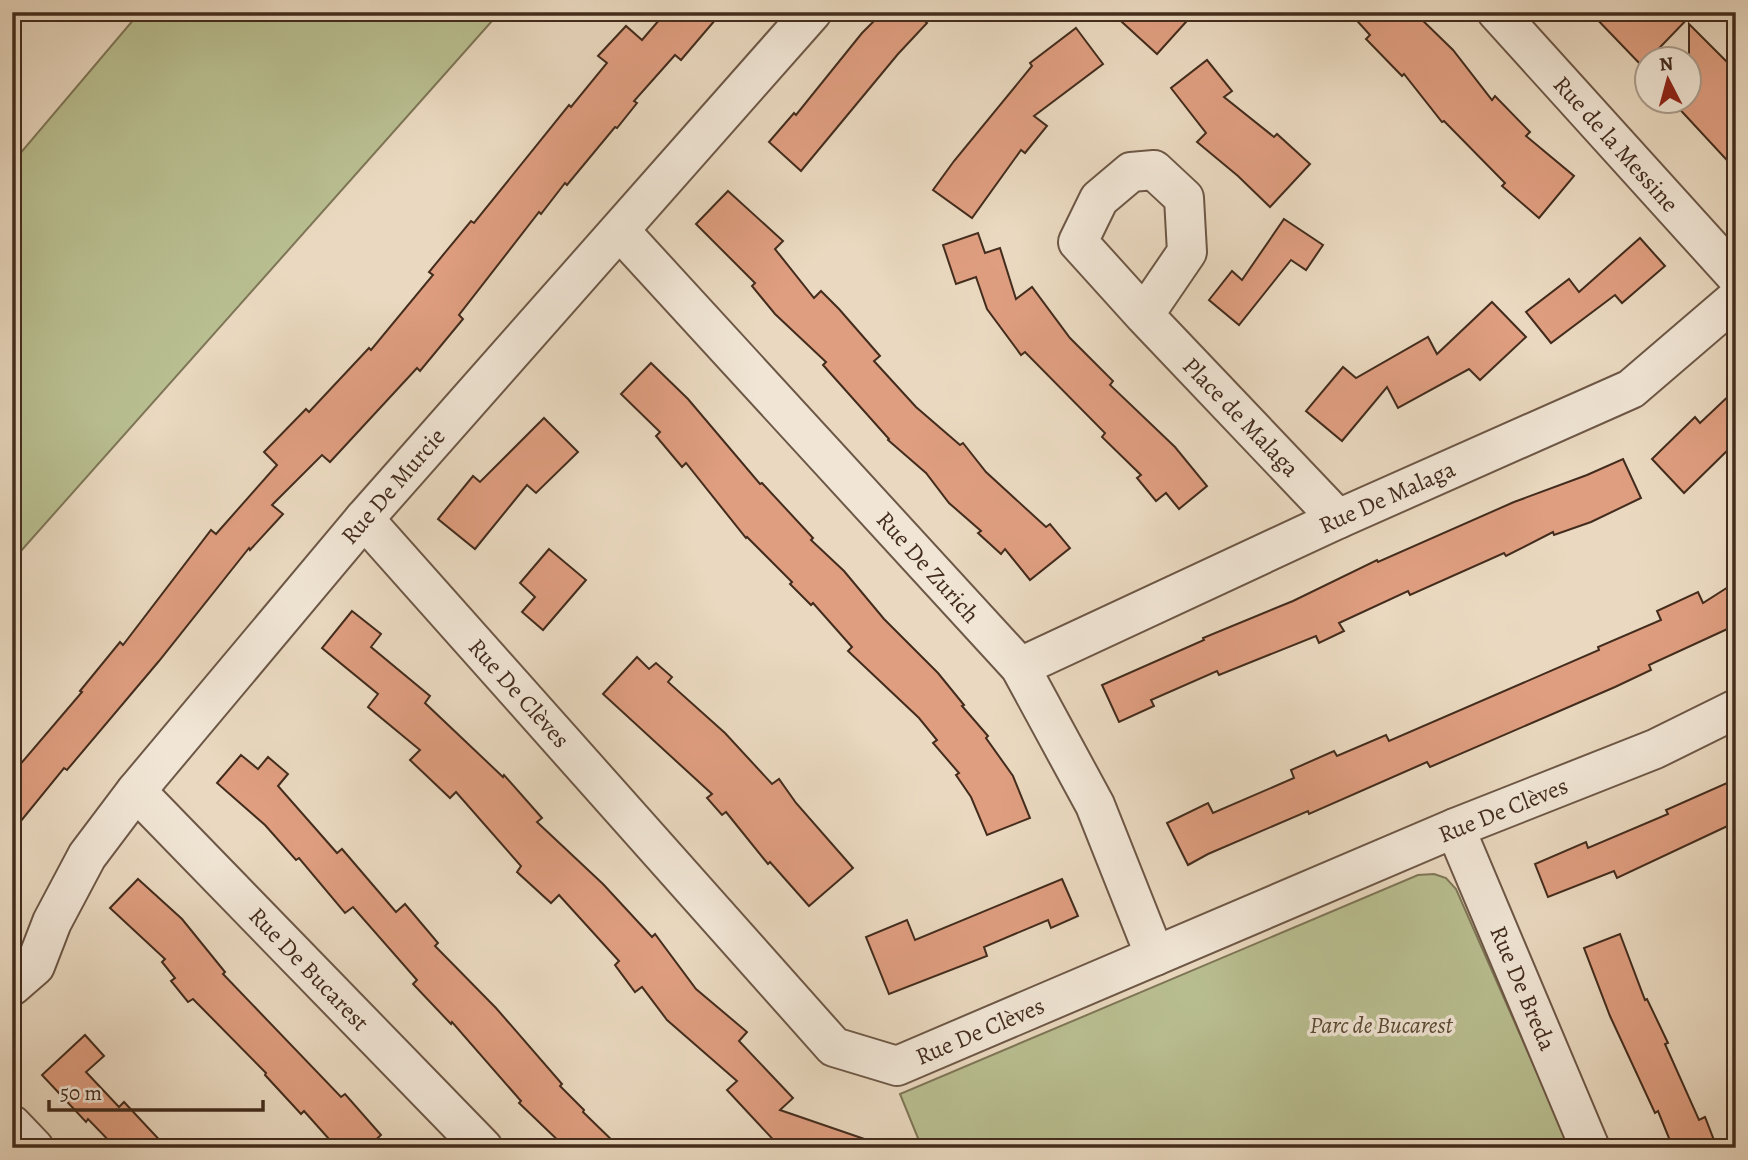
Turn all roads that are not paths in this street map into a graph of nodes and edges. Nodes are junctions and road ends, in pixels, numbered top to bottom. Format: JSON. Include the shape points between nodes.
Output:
{"nodes":[{"id":1,"x":812,"y":12,"type":"edge"},
{"id":2,"x":1497,"y":12,"type":"edge"},
{"id":3,"x":620,"y":231,"type":"junction"},
{"id":4,"x":1736,"y":276,"type":"edge"},
{"id":5,"x":1736,"y":299,"type":"edge"},
{"id":6,"x":1144,"y":315,"type":"dead end"},
{"id":7,"x":364,"y":519,"type":"junction"},
{"id":8,"x":1338,"y":519,"type":"junction"},
{"id":9,"x":1020,"y":667,"type":"junction"},
{"id":10,"x":1736,"y":709,"type":"edge"},
{"id":11,"x":136,"y":791,"type":"junction"},
{"id":12,"x":1455,"y":828,"type":"junction"},
{"id":13,"x":1155,"y":956,"type":"junction"},
{"id":14,"x":12,"y":986,"type":"edge"},
{"id":15,"x":12,"y":1125,"type":"edge"},
{"id":16,"x":34,"y":1148,"type":"edge"},
{"id":17,"x":483,"y":1148,"type":"edge"},
{"id":18,"x":1590,"y":1148,"type":"edge"}],
"edges":[{"from":1,"to":3,"type":"street","name":"Rue De Murcie"},
{"from":2,"to":4,"type":"street","name":"Rue de la Messine"},
{"from":3,"to":7,"type":"street","name":"Rue De Murcie"},
{"from":3,"to":9,"type":"street","name":"Rue De Zurich"},
{"from":5,"to":8,"type":"street","name":"Rue De Malaga","via":[[1631,389]]},
{"from":6,"to":8,"type":"street","name":"Place de Malaga"},
{"from":7,"to":11,"type":"street","name":"Rue De Murcie"},
{"from":7,"to":13,"type":"street","name":"Rue De Clèves","via":[[834,1047],[897,1066]]},
{"from":8,"to":9,"type":"street","name":"Rue De Malaga"},
{"from":9,"to":13,"type":"street","name":"Rue De Zurich","via":[[1096,805]]},
{"from":10,"to":12,"type":"street","name":"Rue De Clèves","via":[[1655,749]]},
{"from":11,"to":14,"type":"street","name":"Rue De Murcie","via":[[87,856],[35,966]]},
{"from":11,"to":17,"type":"street","name":"Rue De Bucarest"},
{"from":12,"to":13,"type":"street","name":"Rue De Clèves"},
{"from":12,"to":18,"type":"street","name":"Rue De Breda"},
{"from":15,"to":16,"type":"street"}]}
